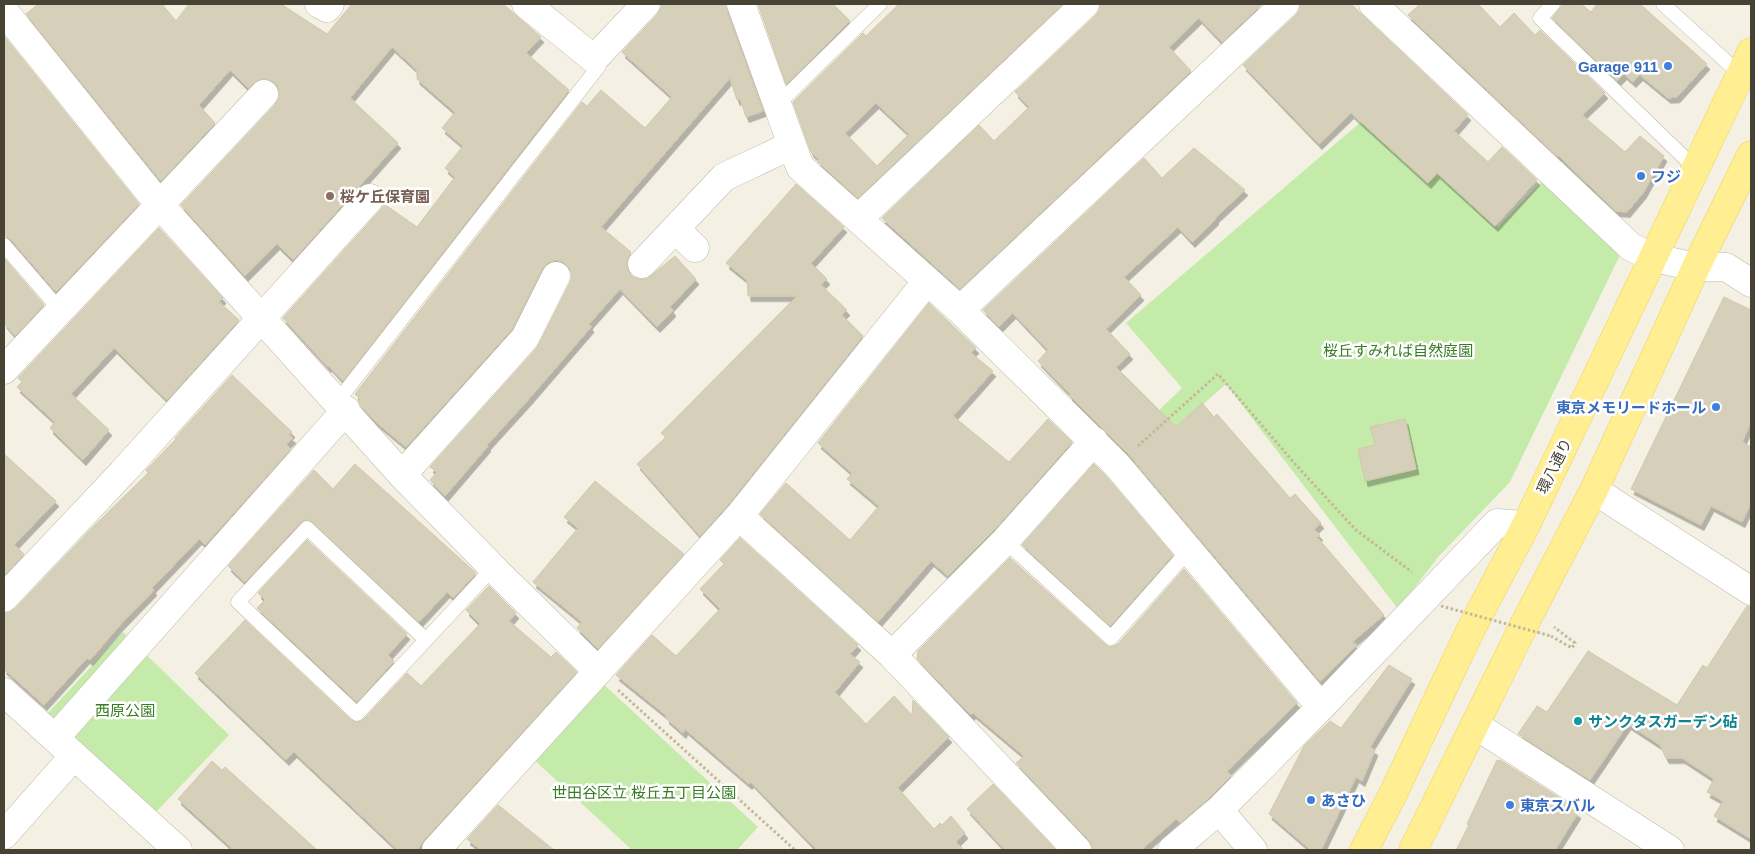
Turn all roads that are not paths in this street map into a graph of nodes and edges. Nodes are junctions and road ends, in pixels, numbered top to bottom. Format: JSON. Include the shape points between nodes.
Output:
{"nodes":[{"id":1,"x":319,"y":4,"type":"edge"},
{"id":2,"x":330,"y":4,"type":"edge"},
{"id":3,"x":526,"y":4,"type":"edge"},
{"id":4,"x":646,"y":4,"type":"edge"},
{"id":5,"x":741,"y":4,"type":"edge"},
{"id":6,"x":880,"y":4,"type":"edge"},
{"id":7,"x":1085,"y":4,"type":"edge"},
{"id":8,"x":1285,"y":4,"type":"edge"},
{"id":9,"x":1373,"y":4,"type":"edge"},
{"id":10,"x":1553,"y":4,"type":"edge"},
{"id":11,"x":1663,"y":4,"type":"edge"},
{"id":12,"x":4,"y":11,"type":"edge"},
{"id":13,"x":594,"y":59,"type":"junction"},
{"id":14,"x":1746,"y":63,"type":"edge"},
{"id":15,"x":264,"y":94,"type":"dead end"},
{"id":16,"x":777,"y":105,"type":"junction"},
{"id":17,"x":792,"y":145,"type":"junction"},
{"id":18,"x":1751,"y":155,"type":"edge"},
{"id":19,"x":1695,"y":168,"type":"junction"},
{"id":20,"x":370,"y":198,"type":"dead end"},
{"id":21,"x":159,"y":204,"type":"junction"},
{"id":22,"x":858,"y":219,"type":"junction"},
{"id":23,"x":675,"y":229,"type":"junction"},
{"id":24,"x":4,"y":246,"type":"edge"},
{"id":25,"x":695,"y":248,"type":"dead end"},
{"id":26,"x":1654,"y":258,"type":"junction"},
{"id":27,"x":642,"y":264,"type":"dead end"},
{"id":28,"x":1696,"y":267,"type":"junction"},
{"id":29,"x":556,"y":276,"type":"dead end"},
{"id":30,"x":928,"y":281,"type":"junction"},
{"id":31,"x":1751,"y":283,"type":"edge"},
{"id":32,"x":60,"y":310,"type":"junction"},
{"id":33,"x":960,"y":310,"type":"junction"},
{"id":34,"x":261,"y":318,"type":"junction"},
{"id":35,"x":4,"y":370,"type":"edge"},
{"id":36,"x":341,"y":406,"type":"junction"},
{"id":37,"x":1094,"y":441,"type":"junction"},
{"id":38,"x":402,"y":476,"type":"junction"},
{"id":39,"x":1594,"y":490,"type":"junction"},
{"id":40,"x":739,"y":516,"type":"junction"},
{"id":41,"x":1526,"y":525,"type":"junction"},
{"id":42,"x":1005,"y":541,"type":"junction"},
{"id":43,"x":1189,"y":550,"type":"junction"},
{"id":44,"x":492,"y":568,"type":"junction"},
{"id":45,"x":1751,"y":591,"type":"edge"},
{"id":46,"x":4,"y":598,"type":"edge"},
{"id":47,"x":426,"y":640,"type":"junction"},
{"id":48,"x":892,"y":655,"type":"junction"},
{"id":49,"x":598,"y":671,"type":"junction"},
{"id":50,"x":4,"y":692,"type":"edge"},
{"id":51,"x":1321,"y":707,"type":"junction"},
{"id":52,"x":1475,"y":725,"type":"junction"},
{"id":53,"x":64,"y":747,"type":"junction"},
{"id":54,"x":1219,"y":810,"type":"junction"},
{"id":55,"x":4,"y":835,"type":"edge"},
{"id":56,"x":447,"y":846,"type":"edge"},
{"id":57,"x":178,"y":850,"type":"edge"},
{"id":58,"x":1077,"y":850,"type":"edge"},
{"id":59,"x":1172,"y":850,"type":"edge"},
{"id":60,"x":1253,"y":850,"type":"edge"},
{"id":61,"x":1364,"y":850,"type":"edge"},
{"id":62,"x":1413,"y":850,"type":"edge"},
{"id":63,"x":1670,"y":850,"type":"edge"}],
"edges":[{"from":1,"to":2,"type":"street","via":[[327,8]]},
{"from":3,"to":13,"type":"street"},
{"from":4,"to":13,"type":"street"},
{"from":5,"to":16,"type":"street"},
{"from":6,"to":16,"type":"lane"},
{"from":7,"to":22,"type":"street"},
{"from":8,"to":33,"type":"street"},
{"from":9,"to":26,"type":"street","via":[[1631,247]]},
{"from":10,"to":19,"type":"lane","via":[[1540,18]]},
{"from":11,"to":14,"type":"lane"},
{"from":12,"to":21,"type":"street"},
{"from":13,"to":36,"type":"lane","via":[[599,66]]},
{"from":14,"to":19,"type":"main road","name":"環八通り"},
{"from":15,"to":21,"type":"street"},
{"from":16,"to":17,"type":"street"},
{"from":17,"to":22,"type":"street","via":[[800,167]]},
{"from":17,"to":23,"type":"street","via":[[724,177]]},
{"from":18,"to":28,"type":"main road"},
{"from":19,"to":26,"type":"main road","name":"環八通り"},
{"from":20,"to":34,"type":"street"},
{"from":21,"to":32,"type":"street"},
{"from":21,"to":34,"type":"street"},
{"from":22,"to":30,"type":"street"},
{"from":23,"to":25,"type":"street"},
{"from":23,"to":27,"type":"street"},
{"from":24,"to":32,"type":"lane"},
{"from":26,"to":28,"type":"street"},
{"from":26,"to":41,"type":"main road","name":"環八通り"},
{"from":28,"to":31,"type":"street","via":[[1726,267]]},
{"from":28,"to":39,"type":"main road"},
{"from":29,"to":38,"type":"street","via":[[525,338]]},
{"from":30,"to":33,"type":"street"},
{"from":30,"to":40,"type":"street"},
{"from":32,"to":35,"type":"street"},
{"from":33,"to":37,"type":"street"},
{"from":34,"to":36,"type":"street"},
{"from":34,"to":46,"type":"street"},
{"from":36,"to":38,"type":"street"},
{"from":36,"to":53,"type":"street"},
{"from":37,"to":42,"type":"street"},
{"from":37,"to":43,"type":"street"},
{"from":38,"to":44,"type":"street"},
{"from":39,"to":45,"type":"street"},
{"from":39,"to":52,"type":"main road"},
{"from":40,"to":48,"type":"street"},
{"from":40,"to":49,"type":"street"},
{"from":41,"to":51,"type":"street","via":[[1497,523]]},
{"from":41,"to":61,"type":"main road","name":"環八通り","via":[[1470,631]]},
{"from":42,"to":43,"type":"lane","via":[[1111,638]]},
{"from":42,"to":48,"type":"street"},
{"from":43,"to":51,"type":"street"},
{"from":44,"to":47,"type":"lane"},
{"from":44,"to":49,"type":"street"},
{"from":47,"to":47,"type":"lane","via":[[307,528],[238,602],[358,714]]},
{"from":48,"to":58,"type":"street"},
{"from":49,"to":56,"type":"street"},
{"from":50,"to":53,"type":"street"},
{"from":51,"to":54,"type":"street"},
{"from":52,"to":62,"type":"main road"},
{"from":52,"to":63,"type":"street"},
{"from":53,"to":55,"type":"street"},
{"from":53,"to":57,"type":"street"},
{"from":54,"to":59,"type":"street"},
{"from":54,"to":60,"type":"street"}]}
